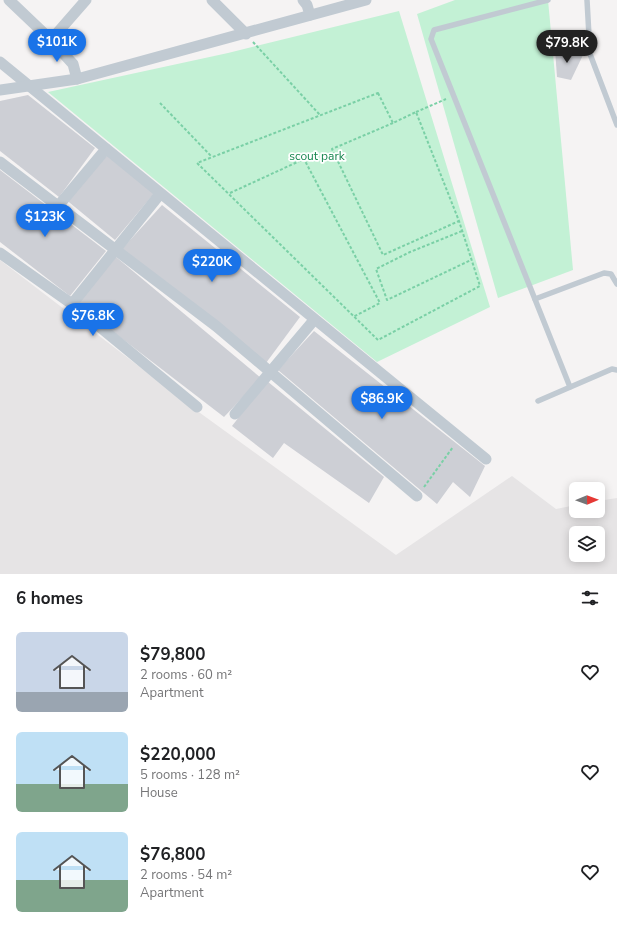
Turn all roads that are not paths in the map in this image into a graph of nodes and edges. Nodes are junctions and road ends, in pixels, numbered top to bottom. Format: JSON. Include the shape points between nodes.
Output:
{"nodes":[{"id":1,"x":86,"y":0,"type":"edge"},
{"id":2,"x":212,"y":0,"type":"edge"},
{"id":3,"x":303,"y":0,"type":"edge"},
{"id":4,"x":366,"y":0,"type":"edge"},
{"id":5,"x":548,"y":0,"type":"edge"},
{"id":6,"x":587,"y":0,"type":"edge"},
{"id":7,"x":14,"y":1,"type":"edge"},
{"id":8,"x":310,"y":16,"type":"junction"},
{"id":9,"x":246,"y":34,"type":"junction"},
{"id":10,"x":51,"y":40,"type":"junction"},
{"id":11,"x":0,"y":62,"type":"edge"},
{"id":12,"x":77,"y":79,"type":"junction"},
{"id":13,"x":29,"y":87,"type":"junction"},
{"id":14,"x":0,"y":90,"type":"edge"},
{"id":15,"x":617,"y":125,"type":"edge"},
{"id":16,"x":106,"y":149,"type":"junction"},
{"id":17,"x":0,"y":162,"type":"edge"},
{"id":18,"x":160,"y":194,"type":"junction"},
{"id":19,"x":59,"y":205,"type":"junction"},
{"id":20,"x":115,"y":249,"type":"junction"},
{"id":21,"x":0,"y":253,"type":"edge"},
{"id":22,"x":617,"y":284,"type":"edge"},
{"id":23,"x":535,"y":299,"type":"junction"},
{"id":24,"x":72,"y":304,"type":"junction"},
{"id":25,"x":314,"y":320,"type":"junction"},
{"id":26,"x":617,"y":370,"type":"edge"},
{"id":27,"x":270,"y":372,"type":"junction"},
{"id":28,"x":570,"y":387,"type":"junction"},
{"id":29,"x":538,"y":401,"type":"dead end"},
{"id":30,"x":197,"y":407,"type":"dead end"},
{"id":31,"x":235,"y":414,"type":"dead end"},
{"id":32,"x":486,"y":459,"type":"dead end"},
{"id":33,"x":417,"y":496,"type":"road end"}],
"edges":[{"from":1,"to":10,"type":"street"},
{"from":2,"to":9,"type":"street"},
{"from":3,"to":8,"type":"street"},
{"from":4,"to":8,"type":"street"},
{"from":5,"to":23,"type":"lane","via":[[432,32],[431,38]]},
{"from":6,"to":15,"type":"lane","via":[[590,54]]},
{"from":7,"to":10,"type":"street"},
{"from":8,"to":9,"type":"street"},
{"from":9,"to":12,"type":"street"},
{"from":10,"to":12,"type":"street","via":[[73,64]]},
{"from":11,"to":13,"type":"street"},
{"from":12,"to":13,"type":"street"},
{"from":13,"to":14,"type":"street"},
{"from":13,"to":16,"type":"street"},
{"from":16,"to":18,"type":"street"},
{"from":16,"to":19,"type":"street"},
{"from":17,"to":19,"type":"street"},
{"from":18,"to":20,"type":"street"},
{"from":18,"to":25,"type":"street","via":[[250,265]]},
{"from":19,"to":20,"type":"street"},
{"from":20,"to":24,"type":"street"},
{"from":20,"to":27,"type":"street","via":[[216,326]]},
{"from":21,"to":24,"type":"street"},
{"from":22,"to":23,"type":"lane","via":[[611,274],[604,273]]},
{"from":23,"to":28,"type":"lane"},
{"from":24,"to":30,"type":"street"},
{"from":25,"to":27,"type":"street"},
{"from":25,"to":32,"type":"street"},
{"from":26,"to":28,"type":"lane","via":[[612,369]]},
{"from":27,"to":31,"type":"street"},
{"from":27,"to":33,"type":"street"},
{"from":28,"to":29,"type":"lane"}]}
